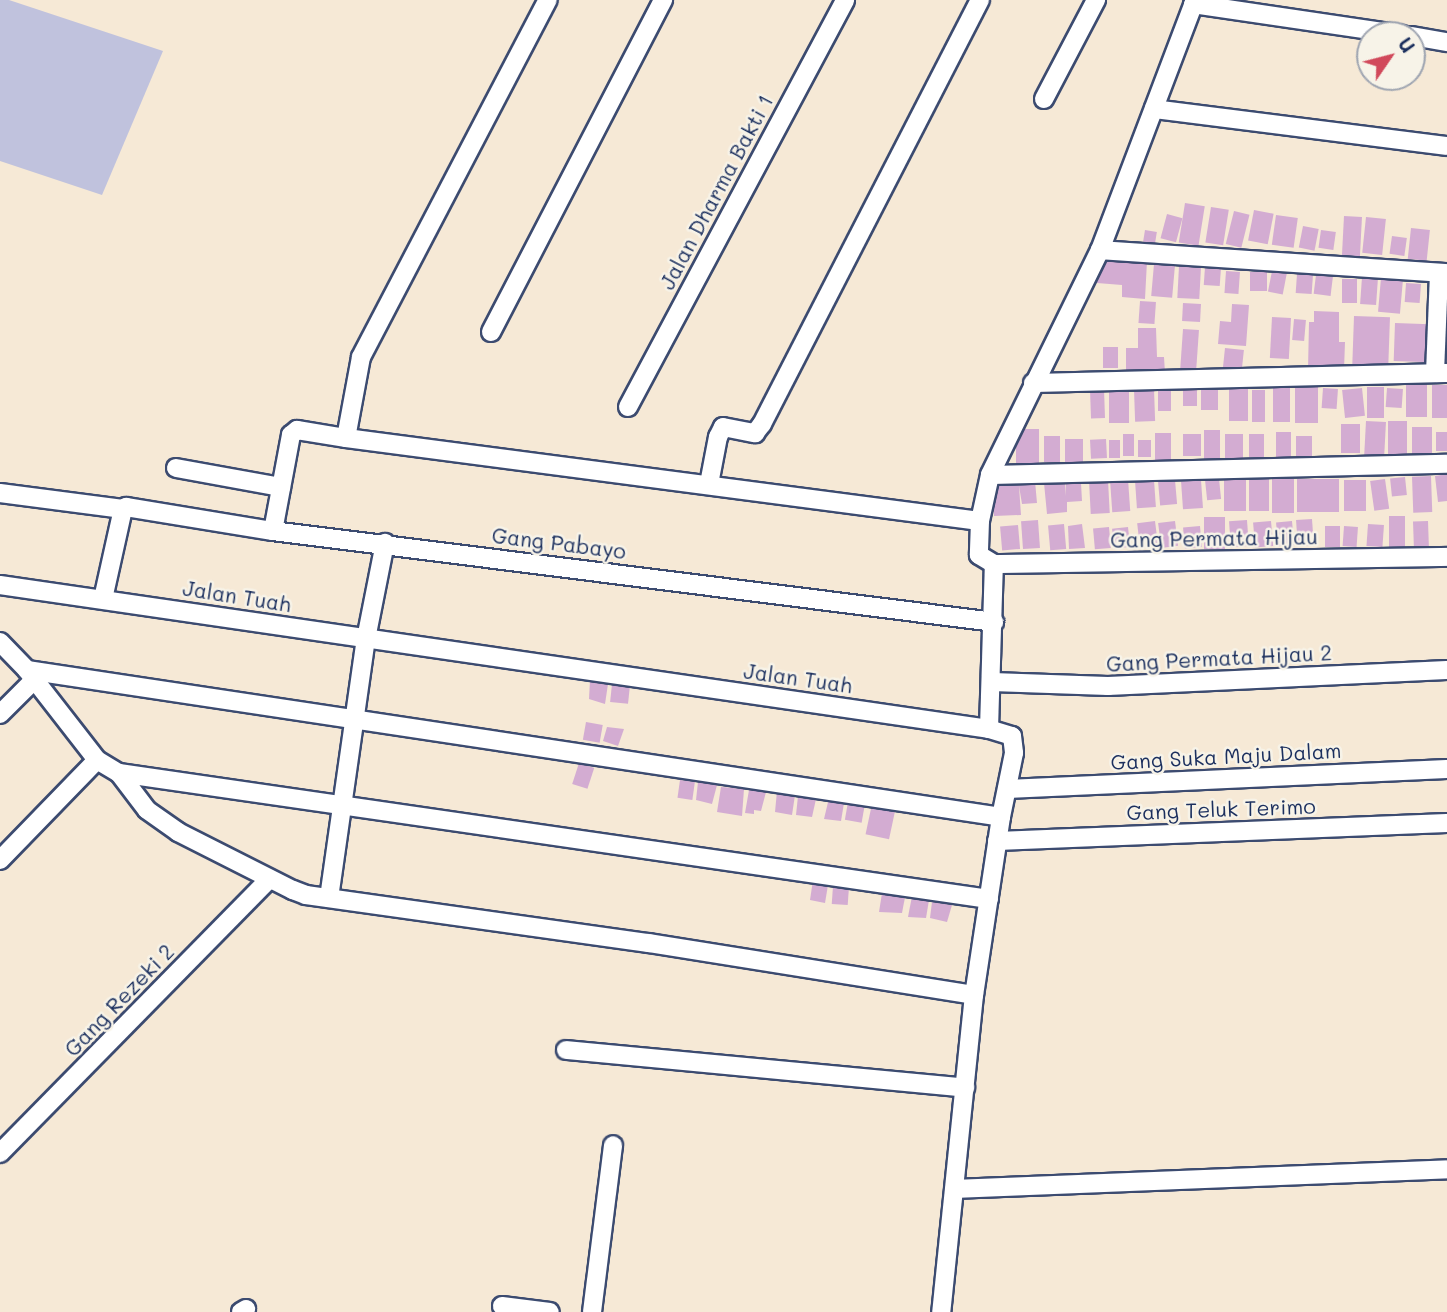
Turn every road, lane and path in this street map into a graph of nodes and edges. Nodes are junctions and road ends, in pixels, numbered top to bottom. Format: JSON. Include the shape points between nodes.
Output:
{"nodes":[{"id":1,"x":548,"y":0,"type":"edge"},
{"id":2,"x":663,"y":0,"type":"edge"},
{"id":3,"x":845,"y":0,"type":"edge"},
{"id":4,"x":980,"y":0,"type":"edge"},
{"id":5,"x":1096,"y":0,"type":"edge"},
{"id":6,"x":1194,"y":2,"type":"edge"},
{"id":7,"x":1356,"y":28,"type":"edge"},
{"id":8,"x":1426,"y":38,"type":"edge"},
{"id":9,"x":1447,"y":42,"type":"edge"},
{"id":10,"x":1044,"y":99,"type":"dead end"},
{"id":11,"x":1154,"y":109,"type":"junction"},
{"id":12,"x":1447,"y":146,"type":"edge"},
{"id":13,"x":1100,"y":250,"type":"junction"},
{"id":14,"x":1443,"y":273,"type":"edge"},
{"id":15,"x":491,"y":332,"type":"dead end"},
{"id":16,"x":1441,"y":373,"type":"edge"},
{"id":17,"x":1033,"y":383,"type":"junction"},
{"id":18,"x":628,"y":407,"type":"dead end"},
{"id":19,"x":346,"y":438,"type":"junction"},
{"id":20,"x":1447,"y":464,"type":"edge"},
{"id":21,"x":176,"y":468,"type":"dead end"},
{"id":22,"x":990,"y":475,"type":"junction"},
{"id":23,"x":709,"y":484,"type":"junction"},
{"id":24,"x":281,"y":487,"type":"junction"},
{"id":25,"x":0,"y":493,"type":"edge"},
{"id":26,"x":122,"y":511,"type":"junction"},
{"id":27,"x":980,"y":521,"type":"junction"},
{"id":28,"x":273,"y":531,"type":"junction"},
{"id":29,"x":385,"y":543,"type":"junction"},
{"id":30,"x":1447,"y":557,"type":"edge"},
{"id":31,"x":988,"y":562,"type":"junction"},
{"id":32,"x":0,"y":586,"type":"edge"},
{"id":33,"x":103,"y":599,"type":"junction"},
{"id":34,"x":994,"y":622,"type":"junction"},
{"id":35,"x":366,"y":639,"type":"junction"},
{"id":36,"x":0,"y":642,"type":"edge"},
{"id":37,"x":1447,"y":670,"type":"edge"},
{"id":38,"x":30,"y":675,"type":"junction"},
{"id":39,"x":992,"y":682,"type":"junction"},
{"id":40,"x":0,"y":714,"type":"edge"},
{"id":41,"x":355,"y":722,"type":"junction"},
{"id":42,"x":989,"y":729,"type":"junction"},
{"id":43,"x":97,"y":760,"type":"junction"},
{"id":44,"x":1447,"y":769,"type":"edge"},
{"id":45,"x":119,"y":773,"type":"junction"},
{"id":46,"x":1007,"y":789,"type":"junction"},
{"id":47,"x":342,"y":804,"type":"junction"},
{"id":48,"x":1001,"y":817,"type":"junction"},
{"id":49,"x":1447,"y":823,"type":"edge"},
{"id":50,"x":997,"y":841,"type":"junction"},
{"id":51,"x":0,"y":860,"type":"edge"},
{"id":52,"x":270,"y":879,"type":"junction"},
{"id":53,"x":329,"y":898,"type":"junction"},
{"id":54,"x":989,"y":899,"type":"junction"},
{"id":55,"x":974,"y":995,"type":"junction"},
{"id":56,"x":566,"y":1050,"type":"dead end"},
{"id":57,"x":965,"y":1088,"type":"junction"},
{"id":58,"x":612,"y":1145,"type":"dead end"},
{"id":59,"x":0,"y":1153,"type":"edge"},
{"id":60,"x":1447,"y":1169,"type":"edge"},
{"id":61,"x":956,"y":1189,"type":"junction"},
{"id":62,"x":502,"y":1307,"type":"dead end"},
{"id":63,"x":550,"y":1312,"type":"edge"},
{"id":64,"x":592,"y":1312,"type":"edge"},
{"id":65,"x":941,"y":1312,"type":"edge"}],
"edges":[{"from":1,"to":19,"type":"street","via":[[361,357]]},
{"from":2,"to":15,"type":"street"},
{"from":3,"to":18,"type":"street","name":"Jalan Dharma Bakti 1"},
{"from":4,"to":23,"type":"street","via":[[762,425],[755,432],[723,427]]},
{"from":5,"to":10,"type":"street"},
{"from":6,"to":7,"type":"street"},
{"from":6,"to":11,"type":"street"},
{"from":8,"to":9,"type":"street"},
{"from":11,"to":12,"type":"street"},
{"from":11,"to":13,"type":"street"},
{"from":13,"to":14,"type":"street"},
{"from":13,"to":17,"type":"street"},
{"from":14,"to":16,"type":"street"},
{"from":16,"to":17,"type":"street"},
{"from":17,"to":22,"type":"street"},
{"from":19,"to":23,"type":"street"},
{"from":19,"to":24,"type":"street","via":[[293,432]]},
{"from":20,"to":22,"type":"street"},
{"from":21,"to":24,"type":"street"},
{"from":22,"to":27,"type":"street"},
{"from":23,"to":27,"type":"street"},
{"from":24,"to":28,"type":"street"},
{"from":25,"to":26,"type":"street","name":"Gang Pabayo"},
{"from":26,"to":28,"type":"street","name":"Gang Pabayo"},
{"from":26,"to":33,"type":"street"},
{"from":27,"to":31,"type":"street","via":[[978,548]]},
{"from":28,"to":29,"type":"street","name":"Gang Pabayo"},
{"from":29,"to":34,"type":"street","name":"Gang Pabayo"},
{"from":29,"to":35,"type":"street"},
{"from":30,"to":31,"type":"street","name":"Gang Permata Hijau"},
{"from":31,"to":34,"type":"street"},
{"from":32,"to":33,"type":"street","name":"Jalan Tuah"},
{"from":33,"to":35,"type":"street","name":"Jalan Tuah"},
{"from":34,"to":39,"type":"street"},
{"from":35,"to":41,"type":"street"},
{"from":35,"to":42,"type":"street","name":"Jalan Tuah"},
{"from":36,"to":38,"type":"street"},
{"from":37,"to":39,"type":"street","name":"Gang Permata Hijau 2","via":[[1108,686]]},
{"from":38,"to":40,"type":"street"},
{"from":38,"to":41,"type":"street"},
{"from":38,"to":43,"type":"street"},
{"from":39,"to":42,"type":"street"},
{"from":41,"to":47,"type":"street"},
{"from":41,"to":48,"type":"street"},
{"from":42,"to":46,"type":"street","name":"Jalan Tuah","via":[[1015,741]]},
{"from":43,"to":45,"type":"street"},
{"from":43,"to":51,"type":"street"},
{"from":44,"to":46,"type":"street","name":"Gang Suka Maju Dalam"},
{"from":45,"to":47,"type":"street"},
{"from":45,"to":52,"type":"street","via":[[147,810],[178,832]]},
{"from":46,"to":48,"type":"street","name":"Jalan Tuah"},
{"from":47,"to":53,"type":"street"},
{"from":47,"to":54,"type":"street"},
{"from":48,"to":50,"type":"street","name":"Jalan Tuah"},
{"from":49,"to":50,"type":"street","name":"Gang Teluk Terimo"},
{"from":50,"to":54,"type":"street","name":"Jalan Tuah"},
{"from":52,"to":53,"type":"street","via":[[306,895]]},
{"from":52,"to":59,"type":"street","name":"Gang Rezeki 2"},
{"from":53,"to":55,"type":"street"},
{"from":54,"to":55,"type":"street","name":"Jalan Tuah"},
{"from":55,"to":57,"type":"street","name":"Jalan Tuah"},
{"from":56,"to":57,"type":"street"},
{"from":57,"to":61,"type":"street","name":"Jalan Tuah"},
{"from":58,"to":64,"type":"street"},
{"from":60,"to":61,"type":"street"},
{"from":61,"to":65,"type":"street","name":"Jalan Tuah"},
{"from":62,"to":63,"type":"street"}]}
